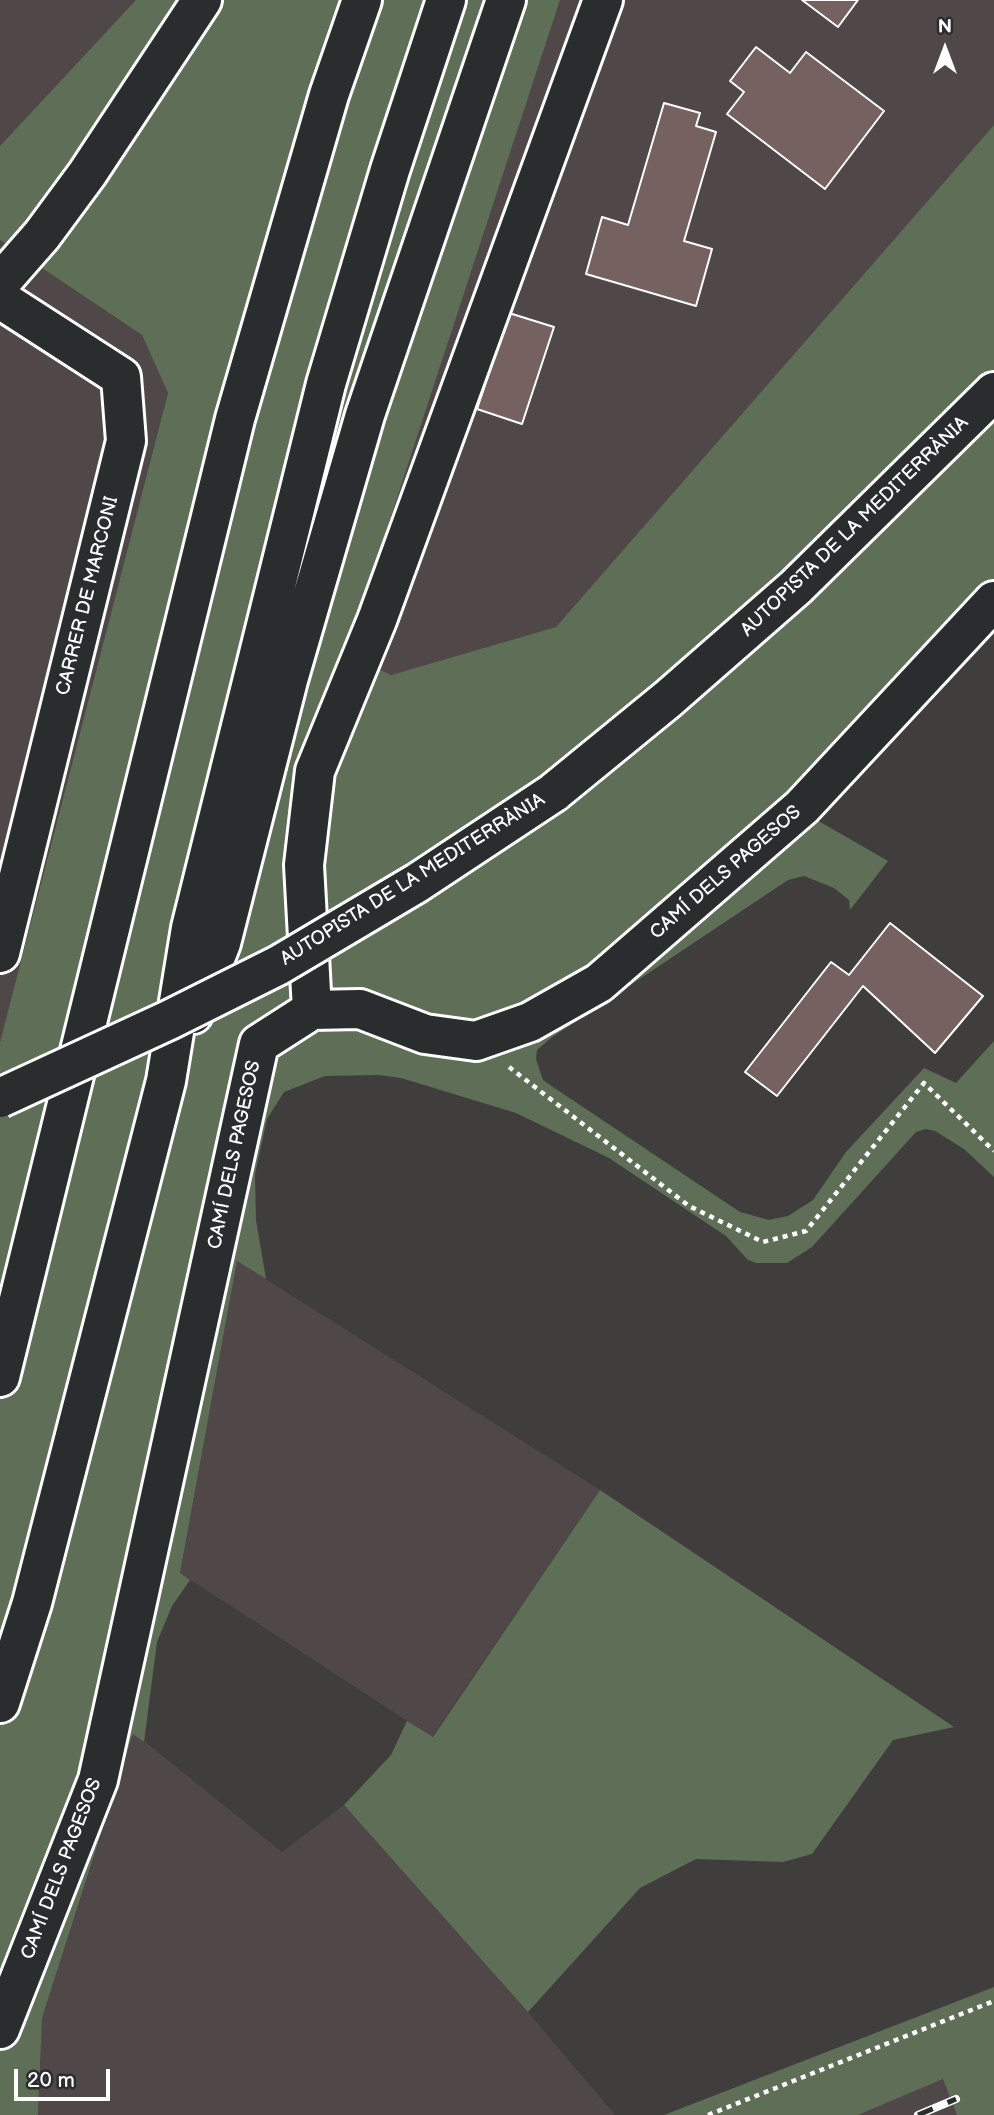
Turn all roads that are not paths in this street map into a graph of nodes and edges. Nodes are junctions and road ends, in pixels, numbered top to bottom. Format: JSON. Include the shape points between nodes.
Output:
{"nodes":[{"id":1,"x":202,"y":0,"type":"edge"},
{"id":2,"x":362,"y":0,"type":"edge"},
{"id":3,"x":446,"y":0,"type":"edge"},
{"id":4,"x":506,"y":0,"type":"edge"},
{"id":5,"x":603,"y":0,"type":"edge"},
{"id":6,"x":0,"y":283,"type":"edge"},
{"id":7,"x":0,"y":299,"type":"edge"},
{"id":8,"x":994,"y":392,"type":"edge"},
{"id":9,"x":994,"y":601,"type":"edge"},
{"id":10,"x":0,"y":953,"type":"edge"},
{"id":11,"x":312,"y":1010,"type":"junction"},
{"id":12,"x":166,"y":1081,"type":"junction"},
{"id":13,"x":0,"y":1098,"type":"edge"},
{"id":14,"x":0,"y":1377,"type":"edge"},
{"id":15,"x":0,"y":1703,"type":"edge"},
{"id":16,"x":0,"y":2029,"type":"edge"}],
"edges":[{"from":1,"to":6,"type":"main road","via":[[42,235]]},
{"from":2,"to":14,"type":"main road","via":[[329,95],[235,419]]},
{"from":3,"to":12,"type":"main road","via":[[326,384],[191,928]]},
{"from":4,"to":12,"type":"main road","via":[[365,415],[288,680],[221,943]]},
{"from":5,"to":11,"type":"main road","via":[[377,620],[315,771],[304,865]]},
{"from":7,"to":10,"type":"main road","name":"CARRER DE MARCONI","via":[[121,377],[126,441]]},
{"from":8,"to":13,"type":"main road","name":"AUTOPISTA DE LA MEDITERRÀNIA","bridge":true,"via":[[796,587],[552,793],[417,883],[279,965]]},
{"from":9,"to":11,"type":"main road","name":"CAMÍ DELS PAGESOS","via":[[802,807],[600,983],[530,1022],[476,1041],[425,1034],[360,1009]]},
{"from":11,"to":16,"type":"main road","name":"CAMÍ DELS PAGESOS","via":[[259,1044],[98,1780]]},
{"from":12,"to":15,"type":"main road","via":[[32,1603]]}]}
